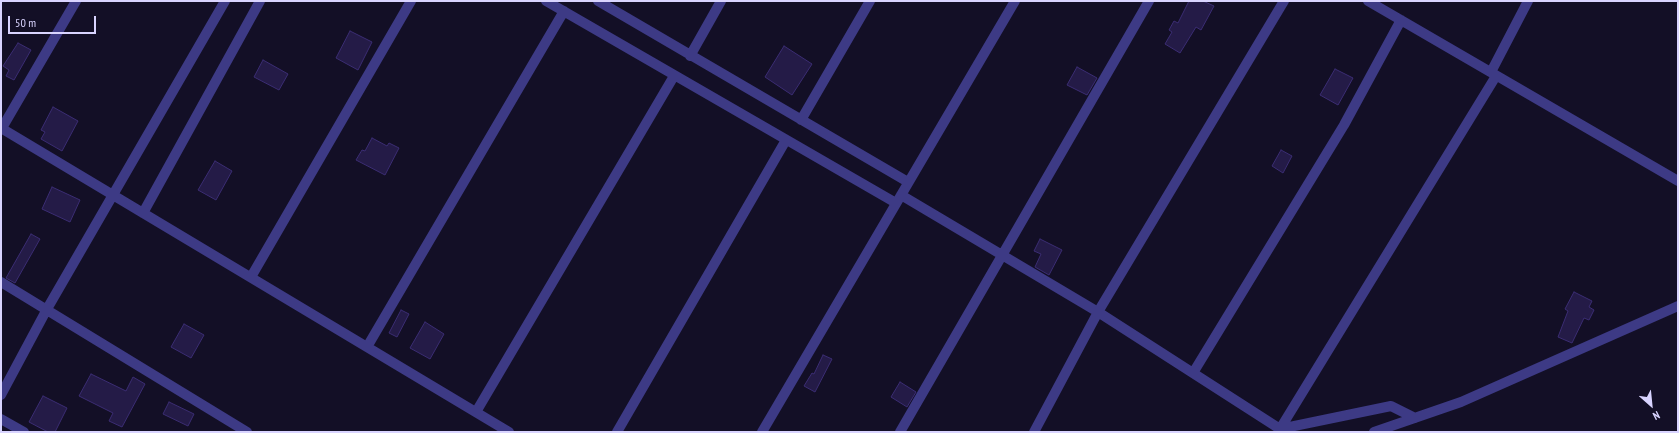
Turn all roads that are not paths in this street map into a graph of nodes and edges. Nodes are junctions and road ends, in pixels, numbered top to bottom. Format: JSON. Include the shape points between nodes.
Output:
{"nodes":[{"id":1,"x":76,"y":1,"type":"edge"},
{"id":2,"x":225,"y":1,"type":"edge"},
{"id":3,"x":260,"y":1,"type":"edge"},
{"id":4,"x":411,"y":1,"type":"edge"},
{"id":5,"x":546,"y":1,"type":"edge"},
{"id":6,"x":598,"y":1,"type":"edge"},
{"id":7,"x":721,"y":1,"type":"edge"},
{"id":8,"x":870,"y":1,"type":"edge"},
{"id":9,"x":1015,"y":1,"type":"edge"},
{"id":10,"x":1149,"y":1,"type":"edge"},
{"id":11,"x":1284,"y":1,"type":"edge"},
{"id":12,"x":1368,"y":1,"type":"edge"},
{"id":13,"x":1528,"y":1,"type":"edge"},
{"id":14,"x":564,"y":11,"type":"junction"},
{"id":15,"x":1401,"y":20,"type":"junction"},
{"id":16,"x":690,"y":56,"type":"junction"},
{"id":17,"x":1494,"y":74,"type":"junction"},
{"id":18,"x":674,"y":76,"type":"junction"},
{"id":19,"x":801,"y":120,"type":"junction"},
{"id":20,"x":1,"y":128,"type":"edge"},
{"id":21,"x":786,"y":140,"type":"junction"},
{"id":22,"x":1678,"y":181,"type":"edge"},
{"id":23,"x":908,"y":182,"type":"junction"},
{"id":24,"x":113,"y":195,"type":"junction"},
{"id":25,"x":898,"y":199,"type":"junction"},
{"id":26,"x":143,"y":213,"type":"junction"},
{"id":27,"x":1001,"y":256,"type":"junction"},
{"id":28,"x":251,"y":278,"type":"junction"},
{"id":29,"x":1,"y":282,"type":"edge"},
{"id":30,"x":1678,"y":306,"type":"edge"},
{"id":31,"x":47,"y":309,"type":"junction"},
{"id":32,"x":1098,"y":312,"type":"junction"},
{"id":33,"x":367,"y":347,"type":"junction"},
{"id":34,"x":1193,"y":373,"type":"junction"},
{"id":35,"x":1,"y":395,"type":"edge"},
{"id":36,"x":476,"y":412,"type":"junction"},
{"id":37,"x":1415,"y":418,"type":"junction"},
{"id":38,"x":1,"y":419,"type":"edge"},
{"id":39,"x":1280,"y":429,"type":"junction"},
{"id":40,"x":24,"y":432,"type":"edge"},
{"id":41,"x":247,"y":432,"type":"edge"},
{"id":42,"x":509,"y":432,"type":"edge"},
{"id":43,"x":617,"y":432,"type":"edge"},
{"id":44,"x":762,"y":432,"type":"edge"},
{"id":45,"x":900,"y":432,"type":"edge"},
{"id":46,"x":1034,"y":432,"type":"edge"},
{"id":47,"x":1374,"y":432,"type":"edge"}],
"edges":[{"from":1,"to":20,"type":"street"},
{"from":2,"to":24,"type":"street"},
{"from":3,"to":26,"type":"street"},
{"from":4,"to":28,"type":"street"},
{"from":5,"to":14,"type":"street"},
{"from":6,"to":16,"type":"street"},
{"from":7,"to":16,"type":"street"},
{"from":8,"to":19,"type":"street"},
{"from":9,"to":23,"type":"street"},
{"from":10,"to":27,"type":"street"},
{"from":11,"to":32,"type":"street"},
{"from":12,"to":15,"type":"street"},
{"from":13,"to":17,"type":"street"},
{"from":14,"to":18,"type":"street"},
{"from":14,"to":33,"type":"street"},
{"from":15,"to":17,"type":"street"},
{"from":15,"to":34,"type":"street","via":[[1344,125]]},
{"from":16,"to":19,"type":"street"},
{"from":17,"to":22,"type":"street"},
{"from":17,"to":39,"type":"street"},
{"from":18,"to":21,"type":"street"},
{"from":18,"to":36,"type":"street"},
{"from":19,"to":23,"type":"street"},
{"from":20,"to":24,"type":"street"},
{"from":21,"to":25,"type":"street"},
{"from":21,"to":43,"type":"street"},
{"from":23,"to":25,"type":"street"},
{"from":24,"to":26,"type":"street"},
{"from":24,"to":31,"type":"street"},
{"from":25,"to":27,"type":"street"},
{"from":25,"to":44,"type":"street"},
{"from":26,"to":28,"type":"street"},
{"from":27,"to":32,"type":"street"},
{"from":27,"to":45,"type":"street"},
{"from":28,"to":33,"type":"street"},
{"from":29,"to":31,"type":"street"},
{"from":30,"to":37,"type":"street","via":[[1462,402]]},
{"from":31,"to":35,"type":"street"},
{"from":31,"to":41,"type":"street"},
{"from":32,"to":34,"type":"street"},
{"from":32,"to":46,"type":"street"},
{"from":33,"to":36,"type":"street"},
{"from":34,"to":39,"type":"street"},
{"from":36,"to":42,"type":"street"},
{"from":37,"to":39,"type":"street","via":[[1391,406]]},
{"from":37,"to":47,"type":"street"},
{"from":38,"to":40,"type":"street"}]}
